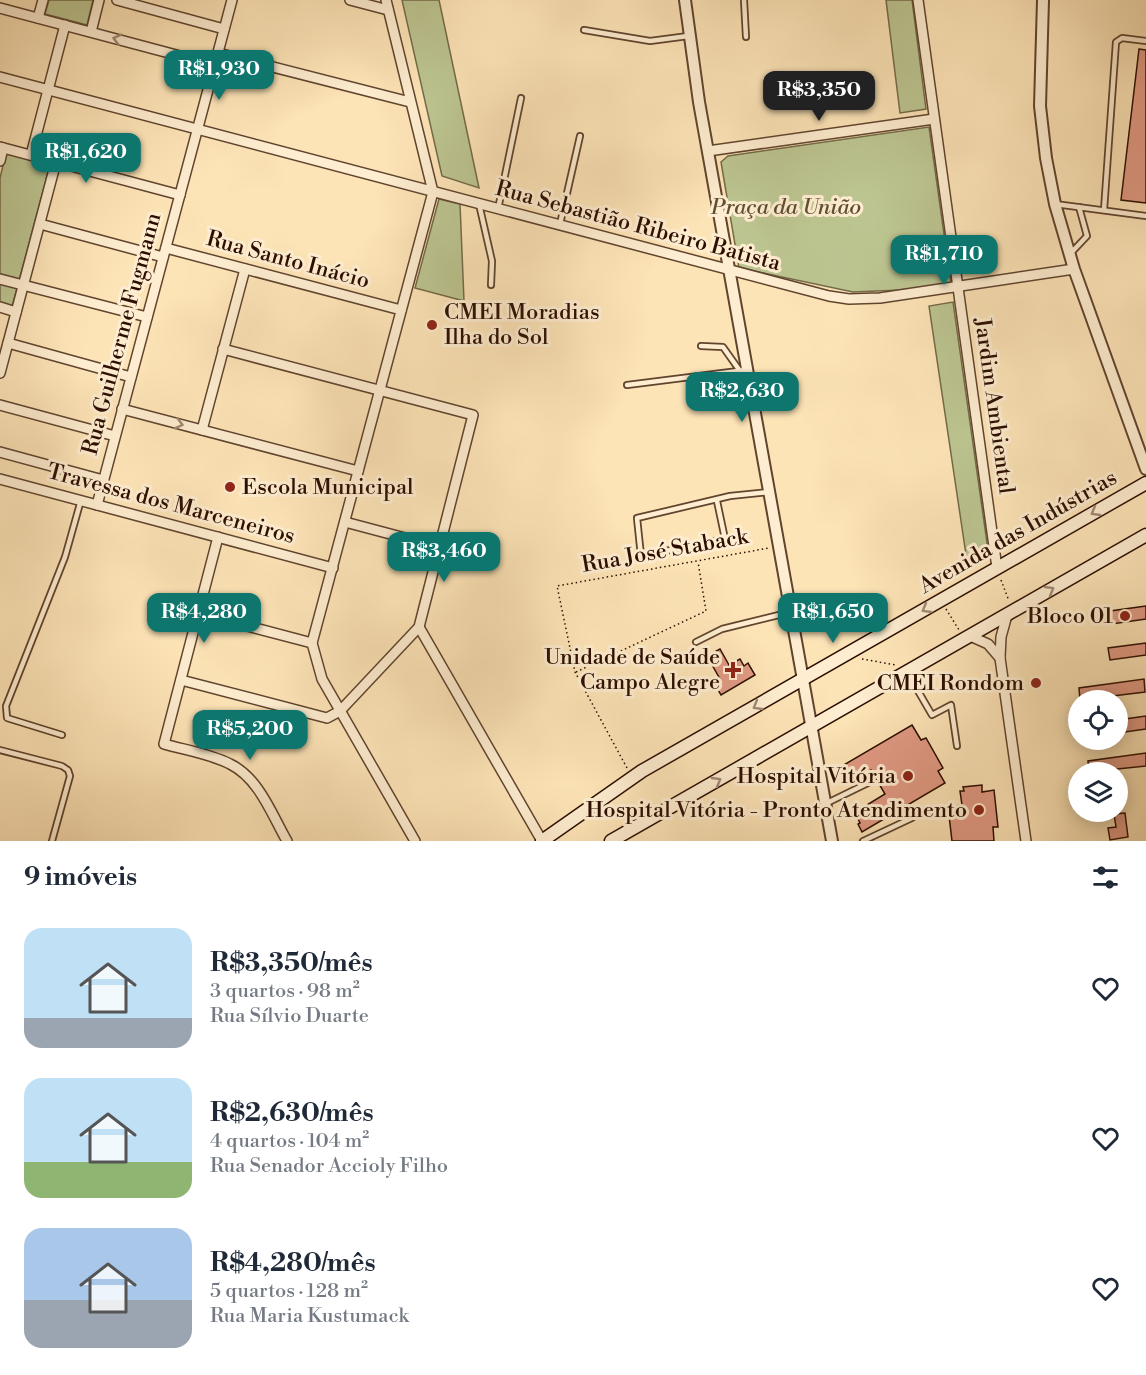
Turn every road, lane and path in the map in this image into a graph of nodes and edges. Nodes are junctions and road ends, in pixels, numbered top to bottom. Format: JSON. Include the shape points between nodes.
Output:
{"nodes":[{"id":1,"x":43,"y":0,"type":"edge"},
{"id":2,"x":99,"y":0,"type":"edge"},
{"id":3,"x":117,"y":0,"type":"edge"},
{"id":4,"x":232,"y":0,"type":"edge"},
{"id":5,"x":350,"y":0,"type":"edge"},
{"id":6,"x":685,"y":0,"type":"edge"},
{"id":7,"x":744,"y":0,"type":"edge"},
{"id":8,"x":918,"y":0,"type":"edge"},
{"id":9,"x":1043,"y":0,"type":"edge"},
{"id":10,"x":387,"y":5,"type":"edge"},
{"id":11,"x":0,"y":8,"type":"edge"},
{"id":12,"x":38,"y":18,"type":"junction"},
{"id":13,"x":65,"y":25,"type":"junction"},
{"id":14,"x":224,"y":29,"type":"junction"},
{"id":15,"x":584,"y":30,"type":"dead end"},
{"id":16,"x":91,"y":32,"type":"junction"},
{"id":17,"x":688,"y":36,"type":"junction"},
{"id":18,"x":746,"y":37,"type":"dead end"},
{"id":19,"x":1146,"y":41,"type":"edge"},
{"id":20,"x":218,"y":53,"type":"junction"},
{"id":21,"x":214,"y":65,"type":"junction"},
{"id":22,"x":0,"y":77,"type":"edge"},
{"id":23,"x":48,"y":90,"type":"junction"},
{"id":24,"x":521,"y":98,"type":"dead end"},
{"id":25,"x":411,"y":102,"type":"junction"},
{"id":26,"x":934,"y":119,"type":"junction"},
{"id":27,"x":197,"y":129,"type":"junction"},
{"id":28,"x":580,"y":136,"type":"dead end"},
{"id":29,"x":2,"y":148,"type":"edge"},
{"id":30,"x":708,"y":151,"type":"junction"},
{"id":31,"x":31,"y":155,"type":"junction"},
{"id":32,"x":0,"y":161,"type":"edge"},
{"id":33,"x":56,"y":162,"type":"junction"},
{"id":34,"x":433,"y":192,"type":"junction"},
{"id":35,"x":180,"y":195,"type":"junction"},
{"id":36,"x":479,"y":204,"type":"junction"},
{"id":37,"x":1055,"y":204,"type":"junction"},
{"id":38,"x":1079,"y":207,"type":"junction"},
{"id":39,"x":498,"y":209,"type":"junction"},
{"id":40,"x":1104,"y":210,"type":"junction"},
{"id":41,"x":1146,"y":216,"type":"edge"},
{"id":42,"x":39,"y":224,"type":"junction"},
{"id":43,"x":560,"y":226,"type":"junction"},
{"id":44,"x":164,"y":252,"type":"junction"},
{"id":45,"x":1070,"y":254,"type":"junction"},
{"id":46,"x":244,"y":269,"type":"junction"},
{"id":47,"x":1074,"y":269,"type":"junction"},
{"id":48,"x":729,"y":271,"type":"junction"},
{"id":49,"x":0,"y":279,"type":"edge"},
{"id":50,"x":23,"y":285,"type":"junction"},
{"id":51,"x":491,"y":285,"type":"dead end"},
{"id":52,"x":958,"y":286,"type":"junction"},
{"id":53,"x":0,"y":307,"type":"edge"},
{"id":54,"x":401,"y":310,"type":"junction"},
{"id":55,"x":16,"y":312,"type":"junction"},
{"id":56,"x":147,"y":317,"type":"junction"},
{"id":57,"x":8,"y":343,"type":"junction"},
{"id":58,"x":701,"y":346,"type":"dead end"},
{"id":59,"x":223,"y":349,"type":"junction"},
{"id":60,"x":744,"y":371,"type":"junction"},
{"id":61,"x":0,"y":373,"type":"edge"},
{"id":62,"x":131,"y":377,"type":"junction"},
{"id":63,"x":627,"y":385,"type":"dead end"},
{"id":64,"x":380,"y":391,"type":"junction"},
{"id":65,"x":0,"y":405,"type":"edge"},
{"id":66,"x":122,"y":409,"type":"junction"},
{"id":67,"x":202,"y":430,"type":"junction"},
{"id":68,"x":115,"y":436,"type":"junction"},
{"id":69,"x":0,"y":452,"type":"edge"},
{"id":70,"x":1146,"y":469,"type":"edge"},
{"id":71,"x":358,"y":471,"type":"junction"},
{"id":72,"x":0,"y":478,"type":"edge"},
{"id":73,"x":103,"y":480,"type":"junction"},
{"id":74,"x":1146,"y":483,"type":"edge"},
{"id":75,"x":769,"y":492,"type":"junction"},
{"id":76,"x":81,"y":500,"type":"junction"},
{"id":77,"x":717,"y":501,"type":"junction"},
{"id":78,"x":97,"y":505,"type":"junction"},
{"id":79,"x":345,"y":522,"type":"junction"},
{"id":80,"x":1146,"y":535,"type":"edge"},
{"id":81,"x":218,"y":537,"type":"junction"},
{"id":82,"x":779,"y":546,"type":"junction"},
{"id":83,"x":439,"y":547,"type":"junction"},
{"id":84,"x":698,"y":561,"type":"junction"},
{"id":85,"x":333,"y":568,"type":"junction"},
{"id":86,"x":996,"y":568,"type":"junction"},
{"id":87,"x":941,"y":600,"type":"junction"},
{"id":88,"x":790,"y":612,"type":"junction"},
{"id":89,"x":198,"y":613,"type":"junction"},
{"id":90,"x":1010,"y":613,"type":"junction"},
{"id":91,"x":419,"y":627,"type":"junction"},
{"id":92,"x":967,"y":637,"type":"junction"},
{"id":93,"x":696,"y":642,"type":"dead end"},
{"id":94,"x":312,"y":643,"type":"junction"},
{"id":95,"x":843,"y":656,"type":"junction"},
{"id":96,"x":1000,"y":658,"type":"junction"},
{"id":97,"x":910,"y":670,"type":"junction"},
{"id":98,"x":575,"y":672,"type":"junction"},
{"id":99,"x":803,"y":679,"type":"junction"},
{"id":100,"x":181,"y":680,"type":"junction"},
{"id":101,"x":340,"y":711,"type":"junction"},
{"id":102,"x":811,"y":726,"type":"junction"},
{"id":103,"x":62,"y":735,"type":"dead end"},
{"id":104,"x":957,"y":746,"type":"dead end"},
{"id":105,"x":0,"y":750,"type":"edge"},
{"id":106,"x":633,"y":777,"type":"junction"},
{"id":107,"x":868,"y":783,"type":"dead end"},
{"id":108,"x":825,"y":804,"type":"junction"},
{"id":109,"x":912,"y":818,"type":"dead end"},
{"id":110,"x":52,"y":841,"type":"edge"},
{"id":111,"x":287,"y":841,"type":"edge"},
{"id":112,"x":415,"y":841,"type":"edge"},
{"id":113,"x":542,"y":841,"type":"edge"},
{"id":114,"x":611,"y":841,"type":"edge"},
{"id":115,"x":832,"y":841,"type":"edge"},
{"id":116,"x":863,"y":841,"type":"edge"},
{"id":117,"x":1026,"y":841,"type":"edge"}],
"edges":[{"from":1,"to":12,"type":"street"},
{"from":2,"to":16,"type":"street"},
{"from":3,"to":14,"type":"street"},
{"from":4,"to":14,"type":"street","name":"Rua Guilherme Fugmann"},
{"from":5,"to":10,"type":"street"},
{"from":6,"to":17,"type":"street"},
{"from":7,"to":18,"type":"lane"},
{"from":8,"to":26,"type":"street","name":"Jardim Ambiental"},
{"from":9,"to":37,"type":"street","via":[[1040,106]]},
{"from":10,"to":25,"type":"street"},
{"from":11,"to":12,"type":"street"},
{"from":12,"to":13,"type":"street"},
{"from":13,"to":16,"type":"street"},
{"from":13,"to":23,"type":"street"},
{"from":14,"to":20,"type":"street","name":"Rua Guilherme Fugmann"},
{"from":15,"to":17,"type":"lane","via":[[650,41]]},
{"from":21,"to":16,"type":"street","one_way":true},
{"from":17,"to":30,"type":"street"},
{"from":19,"to":40,"type":"lane","via":[[1122,38],[1116,42]]},
{"from":20,"to":21,"type":"street","name":"Rua Guilherme Fugmann"},
{"from":20,"to":25,"type":"street"},
{"from":21,"to":27,"type":"street","name":"Rua Guilherme Fugmann"},
{"from":22,"to":23,"type":"street","name":"Rua Sebastião Ribeiro Batista"},
{"from":23,"to":27,"type":"street","name":"Rua Sebastião Ribeiro Batista"},
{"from":23,"to":31,"type":"street"},
{"from":24,"to":39,"type":"lane"},
{"from":25,"to":34,"type":"street"},
{"from":26,"to":30,"type":"street"},
{"from":26,"to":52,"type":"street","name":"Jardim Ambiental"},
{"from":27,"to":34,"type":"street","name":"Rua Sebastião Ribeiro Batista"},
{"from":27,"to":35,"type":"street","name":"Rua Guilherme Fugmann"},
{"from":28,"to":43,"type":"lane"},
{"from":29,"to":31,"type":"street"},
{"from":29,"to":32,"type":"street"},
{"from":30,"to":48,"type":"street"},
{"from":31,"to":33,"type":"street"},
{"from":33,"to":35,"type":"street"},
{"from":33,"to":42,"type":"street"},
{"from":34,"to":36,"type":"street","name":"Rua Sebastião Ribeiro Batista"},
{"from":34,"to":54,"type":"street"},
{"from":35,"to":44,"type":"street","name":"Rua Guilherme Fugmann"},
{"from":36,"to":39,"type":"street","name":"Rua Sebastião Ribeiro Batista"},
{"from":36,"to":51,"type":"lane","via":[[492,261]]},
{"from":37,"to":38,"type":"lane"},
{"from":37,"to":45,"type":"street"},
{"from":38,"to":40,"type":"lane"},
{"from":38,"to":45,"type":"lane","via":[[1087,236]]},
{"from":39,"to":43,"type":"street","name":"Rua Sebastião Ribeiro Batista"},
{"from":40,"to":41,"type":"lane"},
{"from":42,"to":44,"type":"street","name":"Rua Santo Inácio"},
{"from":42,"to":50,"type":"street"},
{"from":43,"to":48,"type":"street","name":"Rua Sebastião Ribeiro Batista"},
{"from":44,"to":46,"type":"street","name":"Rua Santo Inácio"},
{"from":44,"to":56,"type":"street","name":"Rua Guilherme Fugmann"},
{"from":45,"to":47,"type":"street"},
{"from":46,"to":54,"type":"street","name":"Rua Santo Inácio"},
{"from":46,"to":59,"type":"street"},
{"from":47,"to":52,"type":"street","name":"Rua Sebastião Ribeiro Batista"},
{"from":47,"to":70,"type":"street"},
{"from":48,"to":52,"type":"street","name":"Rua Sebastião Ribeiro Batista","via":[[849,299]]},
{"from":48,"to":60,"type":"street"},
{"from":49,"to":50,"type":"street"},
{"from":50,"to":55,"type":"street"},
{"from":50,"to":56,"type":"street"},
{"from":52,"to":86,"type":"street","name":"Jardim Ambiental"},
{"from":53,"to":55,"type":"street"},
{"from":54,"to":64,"type":"street"},
{"from":55,"to":57,"type":"street"},
{"from":56,"to":62,"type":"street","name":"Rua Guilherme Fugmann"},
{"from":57,"to":61,"type":"street"},
{"from":57,"to":62,"type":"street"},
{"from":58,"to":60,"type":"lane","via":[[723,347]]},
{"from":59,"to":64,"type":"street"},
{"from":59,"to":67,"type":"street"},
{"from":60,"to":63,"type":"lane"},
{"from":60,"to":75,"type":"street"},
{"from":62,"to":66,"type":"street","name":"Rua Guilherme Fugmann"},
{"from":64,"to":71,"type":"street"},
{"from":64,"to":83,"type":"street","via":[[473,415]]},
{"from":65,"to":68,"type":"street"},
{"from":66,"to":67,"type":"street","one_way":true},
{"from":66,"to":68,"type":"street","name":"Rua Guilherme Fugmann"},
{"from":67,"to":71,"type":"street"},
{"from":68,"to":73,"type":"street","name":"Rua Guilherme Fugmann"},
{"from":69,"to":73,"type":"street"},
{"from":71,"to":79,"type":"street"},
{"from":72,"to":76,"type":"street","name":"Travessa dos Marceneiros"},
{"from":73,"to":78,"type":"street","name":"Rua Guilherme Fugmann"},
{"from":74,"to":86,"type":"main road","name":"Avenida das Indústrias","one_way":true},
{"from":75,"to":77,"type":"lane"},
{"from":75,"to":82,"type":"street"},
{"from":76,"to":78,"type":"street","name":"Travessa dos Marceneiros"},
{"from":76,"to":103,"type":"lane","via":[[65,557],[6,706],[7,718]]},
{"from":77,"to":77,"type":"lane","via":[[637,518],[641,556],[724,539]]},
{"from":78,"to":81,"type":"street","name":"Travessa dos Marceneiros"},
{"from":79,"to":83,"type":"street"},
{"from":79,"to":85,"type":"street"},
{"from":90,"to":80,"type":"main road","one_way":true},
{"from":81,"to":85,"type":"street","name":"Travessa dos Marceneiros"},
{"from":81,"to":89,"type":"street"},
{"from":82,"to":84,"type":"path","name":"Rua José Staback"},
{"from":82,"to":88,"type":"street"},
{"from":83,"to":91,"type":"street"},
{"from":84,"to":98,"type":"path","via":[[706,611]]},
{"from":84,"to":98,"type":"path","name":"Rua José Staback","via":[[557,586]]},
{"from":85,"to":94,"type":"street"},
{"from":86,"to":87,"type":"main road","name":"Avenida das Indústrias"},
{"from":86,"to":90,"type":"path"},
{"from":87,"to":92,"type":"path"},
{"from":87,"to":95,"type":"main road","name":"Avenida das Indústrias","one_way":true},
{"from":88,"to":93,"type":"lane","via":[[722,629]]},
{"from":88,"to":99,"type":"street"},
{"from":89,"to":94,"type":"street"},
{"from":89,"to":100,"type":"street"},
{"from":90,"to":92,"type":"main road"},
{"from":90,"to":96,"type":"street","via":[[1001,636]]},
{"from":91,"to":101,"type":"street"},
{"from":91,"to":113,"type":"street"},
{"from":92,"to":96,"type":"street","via":[[988,644]]},
{"from":92,"to":97,"type":"main road"},
{"from":94,"to":101,"type":"street","via":[[322,679]]},
{"from":95,"to":97,"type":"path"},
{"from":95,"to":99,"type":"main road","name":"Avenida das Indústrias"},
{"from":96,"to":117,"type":"street"},
{"from":97,"to":102,"type":"main road"},
{"from":97,"to":104,"type":"lane","via":[[932,715],[951,705]]},
{"from":98,"to":106,"type":"path"},
{"from":99,"to":102,"type":"street"},
{"from":99,"to":106,"type":"main road","name":"Avenida das Indústrias","one_way":true},
{"from":100,"to":101,"type":"street","via":[[327,718]]},
{"from":100,"to":111,"type":"street","via":[[164,744],[215,758],[241,770],[256,787]]},
{"from":101,"to":112,"type":"street"},
{"from":102,"to":108,"type":"street"},
{"from":114,"to":102,"type":"main road","one_way":true},
{"from":105,"to":110,"type":"lane","via":[[68,770],[70,776]]},
{"from":106,"to":113,"type":"main road","name":"Avenida das Indústrias"},
{"from":107,"to":108,"type":"lane"},
{"from":108,"to":115,"type":"street"},
{"from":109,"to":116,"type":"lane"}]}
